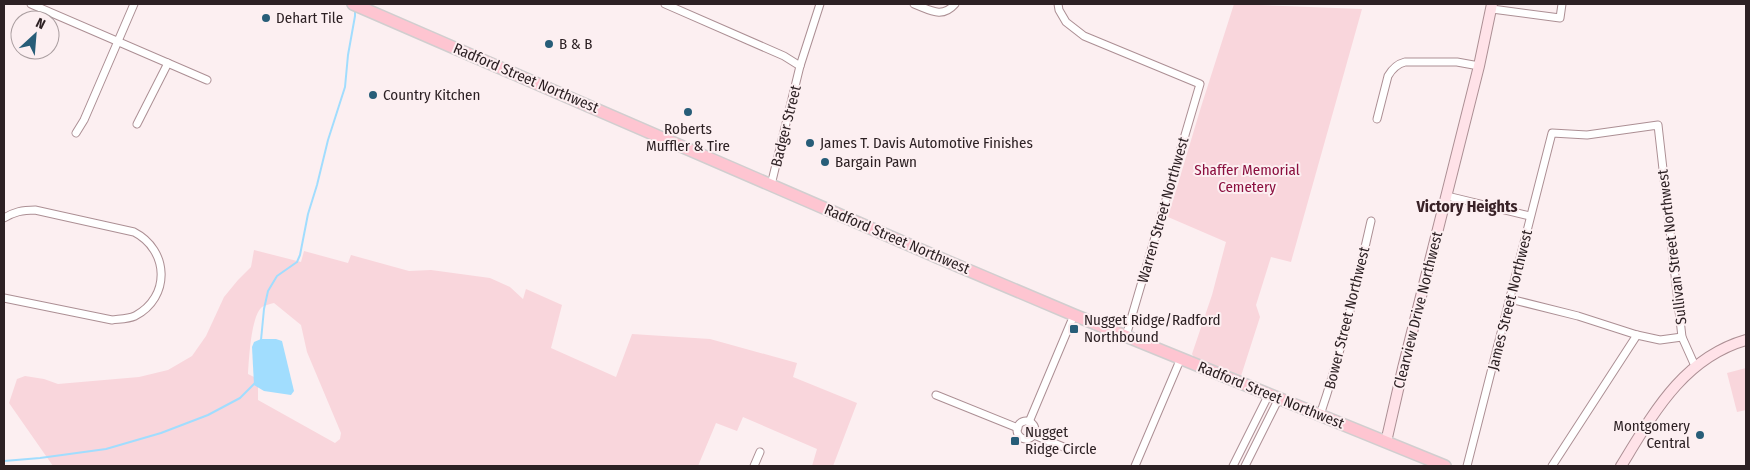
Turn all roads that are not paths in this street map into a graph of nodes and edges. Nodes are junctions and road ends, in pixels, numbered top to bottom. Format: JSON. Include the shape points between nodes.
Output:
{"nodes":[{"id":1,"x":31,"y":4,"type":"edge"},
{"id":2,"x":134,"y":4,"type":"edge"},
{"id":3,"x":665,"y":4,"type":"edge"},
{"id":4,"x":820,"y":4,"type":"edge"},
{"id":5,"x":914,"y":4,"type":"edge"},
{"id":6,"x":955,"y":4,"type":"edge"},
{"id":7,"x":1058,"y":4,"type":"edge"},
{"id":8,"x":1562,"y":4,"type":"edge"},
{"id":9,"x":357,"y":5,"type":"edge"},
{"id":10,"x":1492,"y":6,"type":"edge"},
{"id":11,"x":117,"y":41,"type":"junction"},
{"id":12,"x":168,"y":63,"type":"junction"},
{"id":13,"x":800,"y":66,"type":"junction"},
{"id":14,"x":1479,"y":66,"type":"junction"},
{"id":15,"x":207,"y":80,"type":"dead end"},
{"id":16,"x":1377,"y":119,"type":"dead end"},
{"id":17,"x":138,"y":124,"type":"dead end"},
{"id":18,"x":1658,"y":125,"type":"joint"},
{"id":19,"x":76,"y":133,"type":"dead end"},
{"id":20,"x":771,"y":185,"type":"junction"},
{"id":21,"x":1447,"y":196,"type":"junction"},
{"id":22,"x":1530,"y":216,"type":"junction"},
{"id":23,"x":4,"y":218,"type":"edge"},
{"id":24,"x":1371,"y":221,"type":"dead end"},
{"id":25,"x":4,"y":298,"type":"edge"},
{"id":26,"x":1510,"y":299,"type":"junction"},
{"id":27,"x":1074,"y":315,"type":"junction"},
{"id":28,"x":1637,"y":335,"type":"junction"},
{"id":29,"x":1126,"y":336,"type":"junction"},
{"id":30,"x":1682,"y":337,"type":"junction"},
{"id":31,"x":1746,"y":340,"type":"edge"},
{"id":32,"x":1181,"y":358,"type":"junction"},
{"id":33,"x":1695,"y":366,"type":"junction"},
{"id":34,"x":936,"y":395,"type":"dead end"},
{"id":35,"x":1274,"y":396,"type":"junction"},
{"id":36,"x":1320,"y":415,"type":"junction"},
{"id":37,"x":1029,"y":422,"type":"junction"},
{"id":38,"x":1018,"y":428,"type":"junction"},
{"id":39,"x":1034,"y":435,"type":"junction"},
{"id":40,"x":1386,"y":442,"type":"junction"},
{"id":41,"x":1071,"y":450,"type":"dead end"},
{"id":42,"x":760,"y":452,"type":"dead end"},
{"id":43,"x":754,"y":466,"type":"edge"},
{"id":44,"x":1135,"y":466,"type":"edge"},
{"id":45,"x":1233,"y":466,"type":"edge"},
{"id":46,"x":1245,"y":466,"type":"edge"},
{"id":47,"x":1443,"y":466,"type":"edge"},
{"id":48,"x":1467,"y":466,"type":"edge"},
{"id":49,"x":1552,"y":466,"type":"edge"},
{"id":50,"x":1621,"y":466,"type":"edge"}],
"edges":[{"from":1,"to":11,"type":"street"},
{"from":2,"to":11,"type":"street"},
{"from":3,"to":13,"type":"street"},
{"from":4,"to":13,"type":"street","name":"Badger Street"},
{"from":5,"to":6,"type":"street","via":[[936,13],[949,11]]},
{"from":7,"to":29,"type":"street","name":"Warren Street Northwest","via":[[1066,22],[1084,36],[1200,84]]},
{"from":8,"to":10,"type":"street","via":[[1560,18]]},
{"from":9,"to":20,"type":"main road","name":"Radford Street Northwest"},
{"from":10,"to":14,"type":"street","name":"Clearview Drive Northwest"},
{"from":11,"to":12,"type":"street"},
{"from":11,"to":19,"type":"street"},
{"from":12,"to":15,"type":"street"},
{"from":12,"to":17,"type":"street"},
{"from":13,"to":20,"type":"street","name":"Badger Street"},
{"from":14,"to":16,"type":"street","via":[[1457,62],[1400,63],[1388,76]]},
{"from":14,"to":21,"type":"street","name":"Clearview Drive Northwest"},
{"from":18,"to":22,"type":"street","name":"James Street Northwest","via":[[1587,135],[1552,133]]},
{"from":18,"to":30,"type":"street","name":"Sullivan Street Northwest"},
{"from":20,"to":27,"type":"main road","name":"Radford Street Northwest"},
{"from":21,"to":22,"type":"street"},
{"from":21,"to":40,"type":"street","name":"Clearview Drive Northwest"},
{"from":22,"to":26,"type":"street","name":"James Street Northwest"},
{"from":23,"to":25,"type":"street","via":[[24,210],[35,210],[134,232],[151,244],[160,260],[161,270],[158,290],[142,312],[133,317],[112,320]]},
{"from":24,"to":36,"type":"street","name":"Bower Street Northwest"},
{"from":26,"to":28,"type":"street"},
{"from":26,"to":48,"type":"street","name":"James Street Northwest"},
{"from":27,"to":29,"type":"main road","name":"Radford Street Northwest"},
{"from":27,"to":37,"type":"street"},
{"from":28,"to":30,"type":"street","via":[[1660,340]]},
{"from":28,"to":49,"type":"street"},
{"from":29,"to":32,"type":"main road","name":"Radford Street Northwest"},
{"from":30,"to":33,"type":"street","name":"Sullivan Street Northwest"},
{"from":31,"to":33,"type":"street"},
{"from":32,"to":35,"type":"main road","name":"Radford Street Northwest"},
{"from":32,"to":44,"type":"street"},
{"from":33,"to":50,"type":"street","via":[[1664,400]]},
{"from":34,"to":38,"type":"street"},
{"from":35,"to":36,"type":"main road","name":"Radford Street Northwest"},
{"from":35,"to":45,"type":"street"},
{"from":35,"to":46,"type":"street"},
{"from":36,"to":40,"type":"main road","name":"Radford Street Northwest"},
{"from":37,"to":38,"type":"street"},
{"from":37,"to":39,"type":"street","via":[[1035,429]]},
{"from":38,"to":39,"type":"street","via":[[1024,439]]},
{"from":39,"to":41,"type":"street"},
{"from":40,"to":47,"type":"main road","name":"Radford Street Northwest"},
{"from":42,"to":43,"type":"street"}]}
